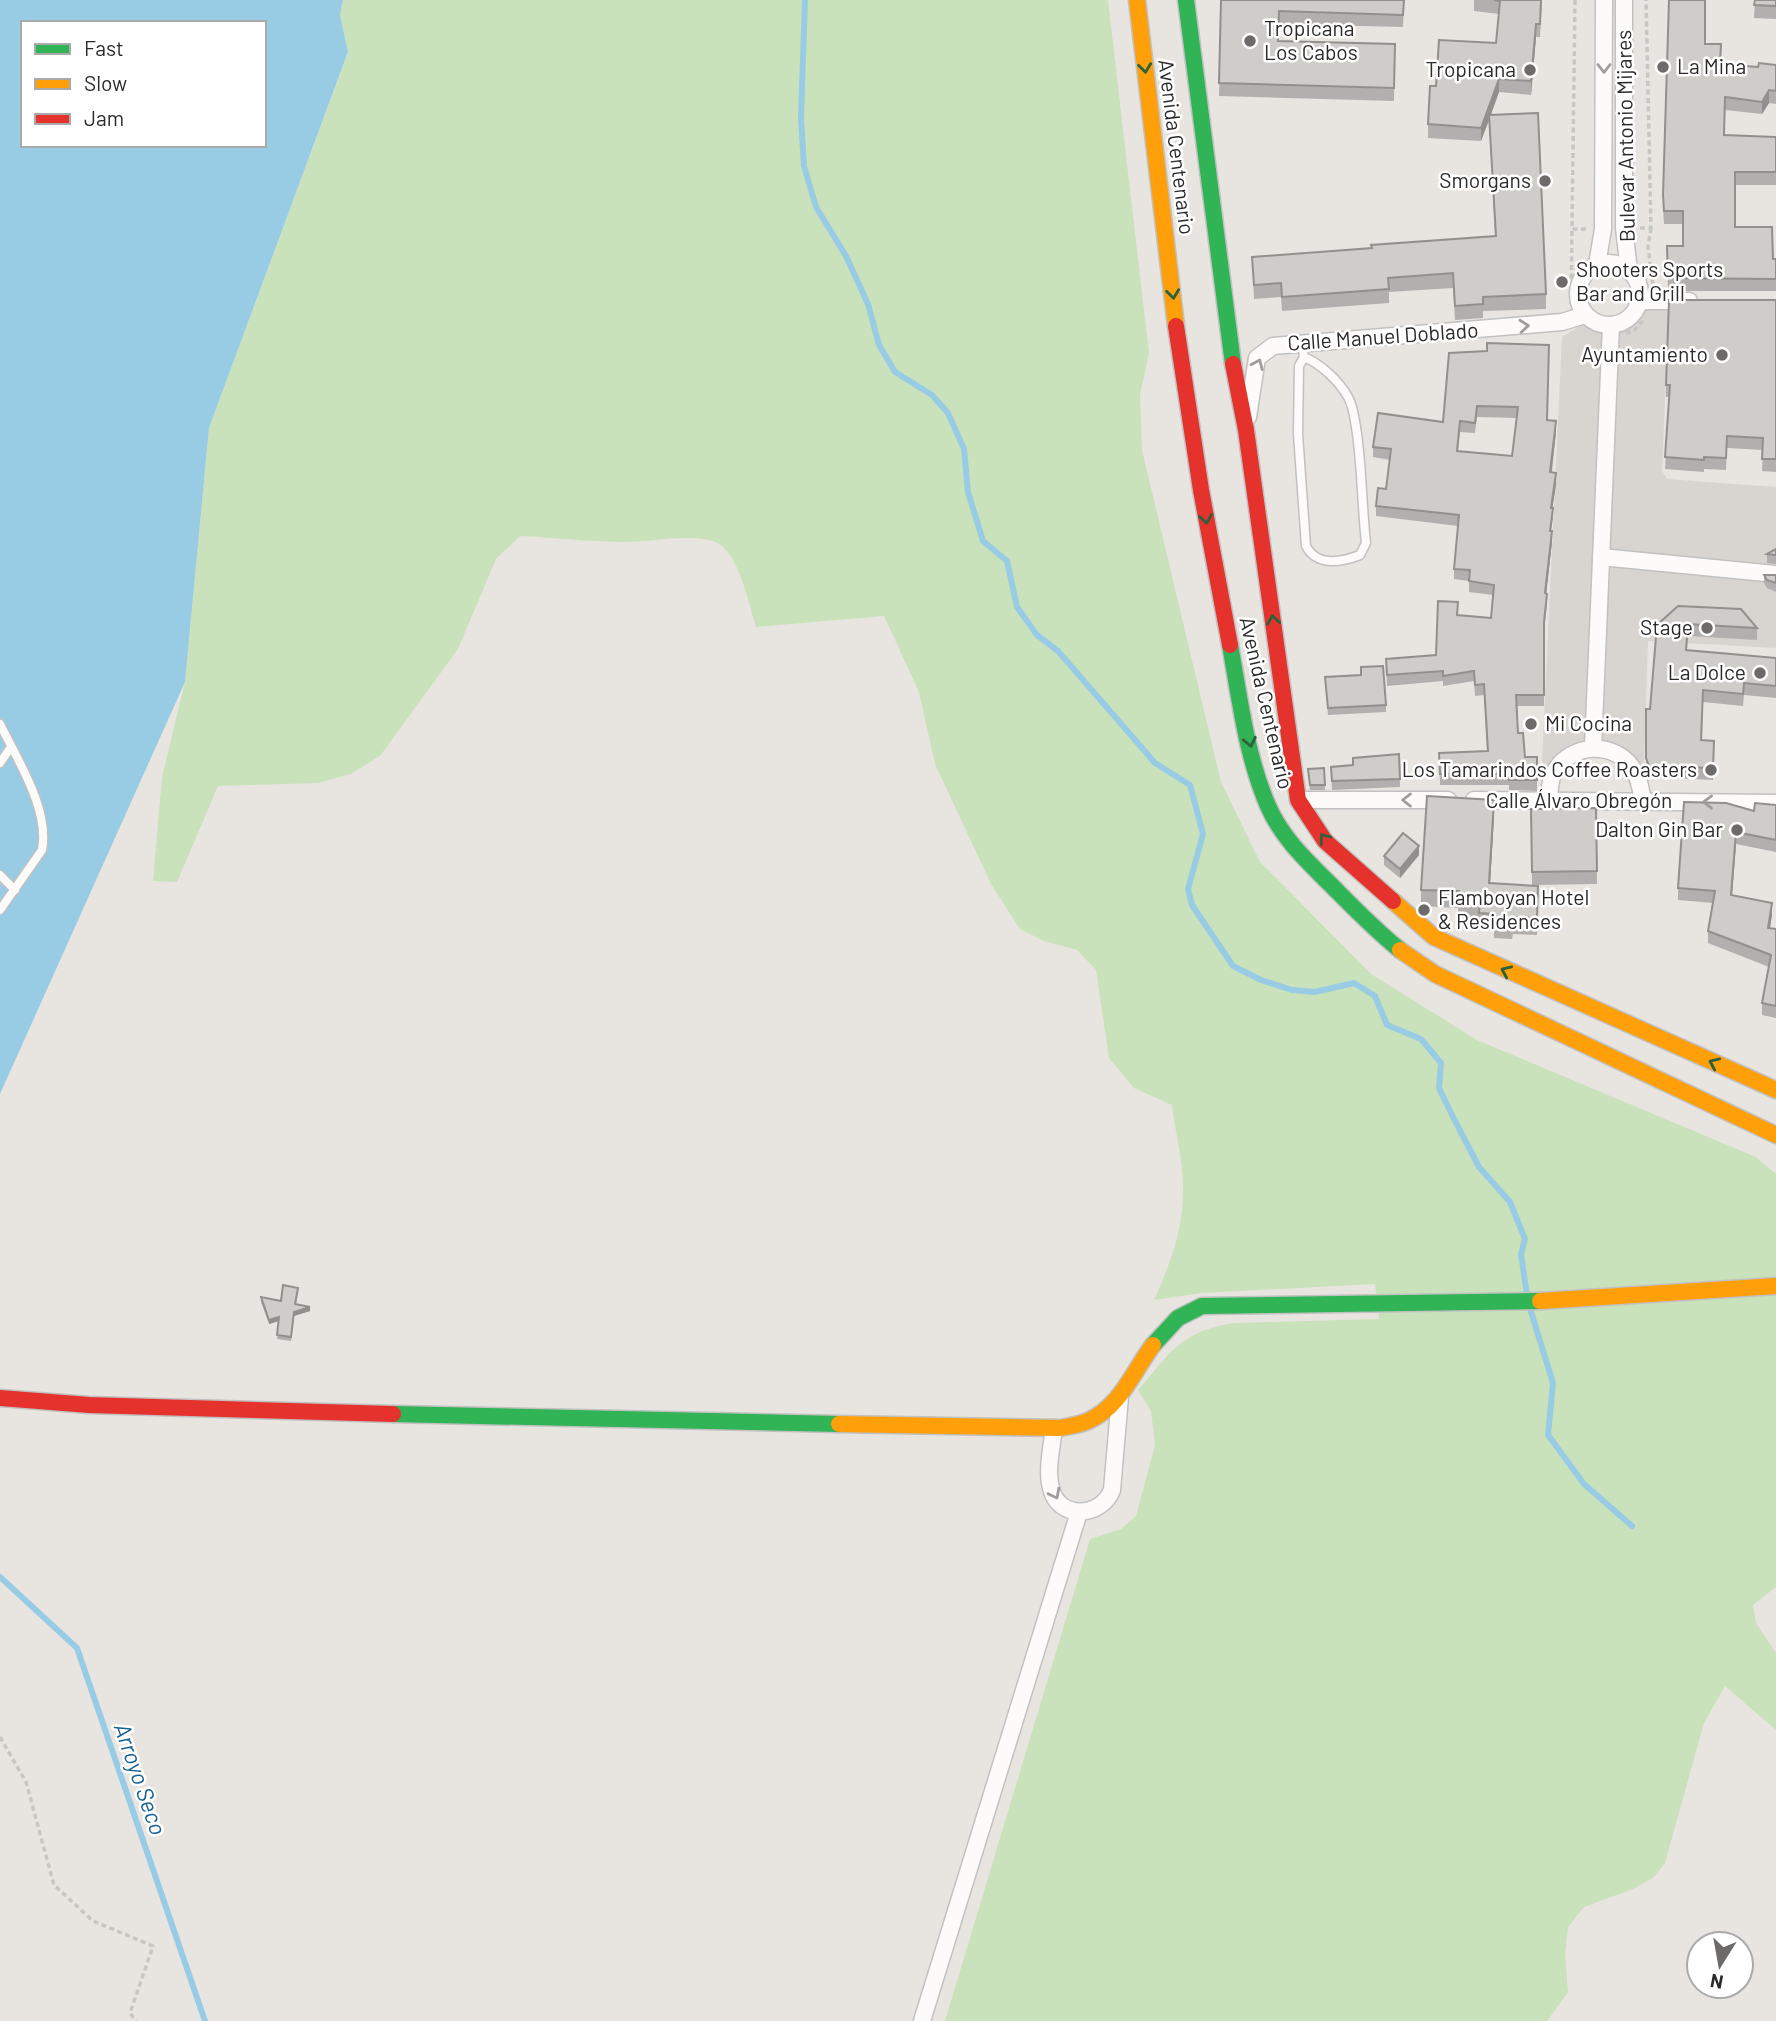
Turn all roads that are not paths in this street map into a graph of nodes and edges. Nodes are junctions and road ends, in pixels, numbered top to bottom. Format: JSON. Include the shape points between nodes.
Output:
{"nodes":[{"id":1,"x":1137,"y":0,"type":"edge"},
{"id":2,"x":1186,"y":0,"type":"edge"},
{"id":3,"x":1604,"y":0,"type":"edge"},
{"id":4,"x":1624,"y":0,"type":"edge"},
{"id":5,"x":1597,"y":265,"type":"junction"},
{"id":6,"x":1629,"y":271,"type":"junction"},
{"id":7,"x":1645,"y":301,"type":"junction"},
{"id":8,"x":1706,"y":301,"type":"edge"},
{"id":9,"x":1578,"y":317,"type":"junction"},
{"id":10,"x":1610,"y":332,"type":"junction"},
{"id":11,"x":1303,"y":350,"type":"junction"},
{"id":12,"x":1246,"y":430,"type":"junction"},
{"id":13,"x":1601,"y":556,"type":"junction"},
{"id":14,"x":1776,"y":573,"type":"edge"},
{"id":15,"x":0,"y":724,"type":"edge"},
{"id":16,"x":11,"y":747,"type":"junction"},
{"id":17,"x":1593,"y":748,"type":"junction"},
{"id":18,"x":0,"y":763,"type":"edge"},
{"id":19,"x":1298,"y":800,"type":"junction"},
{"id":20,"x":1549,"y":800,"type":"junction"},
{"id":21,"x":1643,"y":801,"type":"junction"},
{"id":22,"x":1776,"y":803,"type":"edge"},
{"id":23,"x":0,"y":875,"type":"edge"},
{"id":24,"x":15,"y":890,"type":"junction"},
{"id":25,"x":0,"y":910,"type":"edge"},
{"id":26,"x":1776,"y":1090,"type":"edge"},
{"id":27,"x":1776,"y":1135,"type":"edge"},
{"id":28,"x":1776,"y":1286,"type":"edge"},
{"id":29,"x":1120,"y":1397,"type":"junction"},
{"id":30,"x":0,"y":1398,"type":"edge"},
{"id":31,"x":1054,"y":1428,"type":"junction"},
{"id":32,"x":1079,"y":1512,"type":"junction"},
{"id":33,"x":922,"y":2021,"type":"edge"}],
"edges":[{"from":1,"to":27,"type":"main road","name":"Avenida Centenario","one_way":true,"via":[[1184,376],[1216,581],[1261,791],[1279,828],[1385,939],[1424,968]]},
{"from":2,"to":12,"type":"main road","name":"Avenida Centenario","via":[[1231,352]]},
{"from":3,"to":5,"type":"street","name":"Bulevar Antonio Mijares","one_way":true,"via":[[1602,229]]},
{"from":4,"to":6,"type":"street","name":"Bulevar Antonio Mijares","via":[[1624,228]]},
{"from":5,"to":6,"type":"street","via":[[1614,264]]},
{"from":5,"to":9,"type":"street","via":[[1578,287]]},
{"from":6,"to":7,"type":"street"},
{"from":7,"to":8,"type":"street"},
{"from":7,"to":10,"type":"street"},
{"from":9,"to":10,"type":"street"},
{"from":11,"to":9,"type":"street","name":"Calle Manuel Doblado","one_way":true,"via":[[1562,323]]},
{"from":10,"to":13,"type":"street"},
{"from":11,"to":11,"type":"lane","via":[[1340,386],[1354,417],[1366,543],[1360,555],[1344,561],[1317,558],[1306,546],[1298,434]]},
{"from":12,"to":11,"type":"street","name":"Calle Manuel Doblado","one_way":true,"via":[[1257,358],[1273,346]]},
{"from":19,"to":12,"type":"main road","name":"Avenida Centenario","one_way":true},
{"from":13,"to":14,"type":"street"},
{"from":13,"to":17,"type":"street"},
{"from":15,"to":16,"type":"lane"},
{"from":16,"to":18,"type":"lane"},
{"from":16,"to":24,"type":"lane","via":[[33,795],[44,838],[42,850]]},
{"from":17,"to":20,"type":"street","via":[[1563,760],[1553,773]]},
{"from":17,"to":21,"type":"street","via":[[1609,750],[1634,769]]},
{"from":20,"to":19,"type":"street","name":"Calle Álvaro Obregón","one_way":true},
{"from":26,"to":19,"type":"main road","name":"Avenida Centenario","one_way":true,"via":[[1434,937],[1325,841]]},
{"from":20,"to":21,"type":"street","name":"Calle Álvaro Obregón"},
{"from":22,"to":21,"type":"street","name":"Calle Álvaro Obregón","one_way":true},
{"from":23,"to":24,"type":"lane"},
{"from":24,"to":25,"type":"lane"},
{"from":28,"to":29,"type":"main road","via":[[1528,1302],[1212,1304],[1189,1310],[1164,1328]]},
{"from":29,"to":31,"type":"main road","via":[[1098,1418]]},
{"from":29,"to":32,"type":"street","via":[[1112,1490],[1099,1507]]},
{"from":30,"to":31,"type":"main road","via":[[116,1406]]},
{"from":31,"to":32,"type":"street","one_way":true,"via":[[1051,1490],[1060,1504]]},
{"from":32,"to":33,"type":"street"}]}
